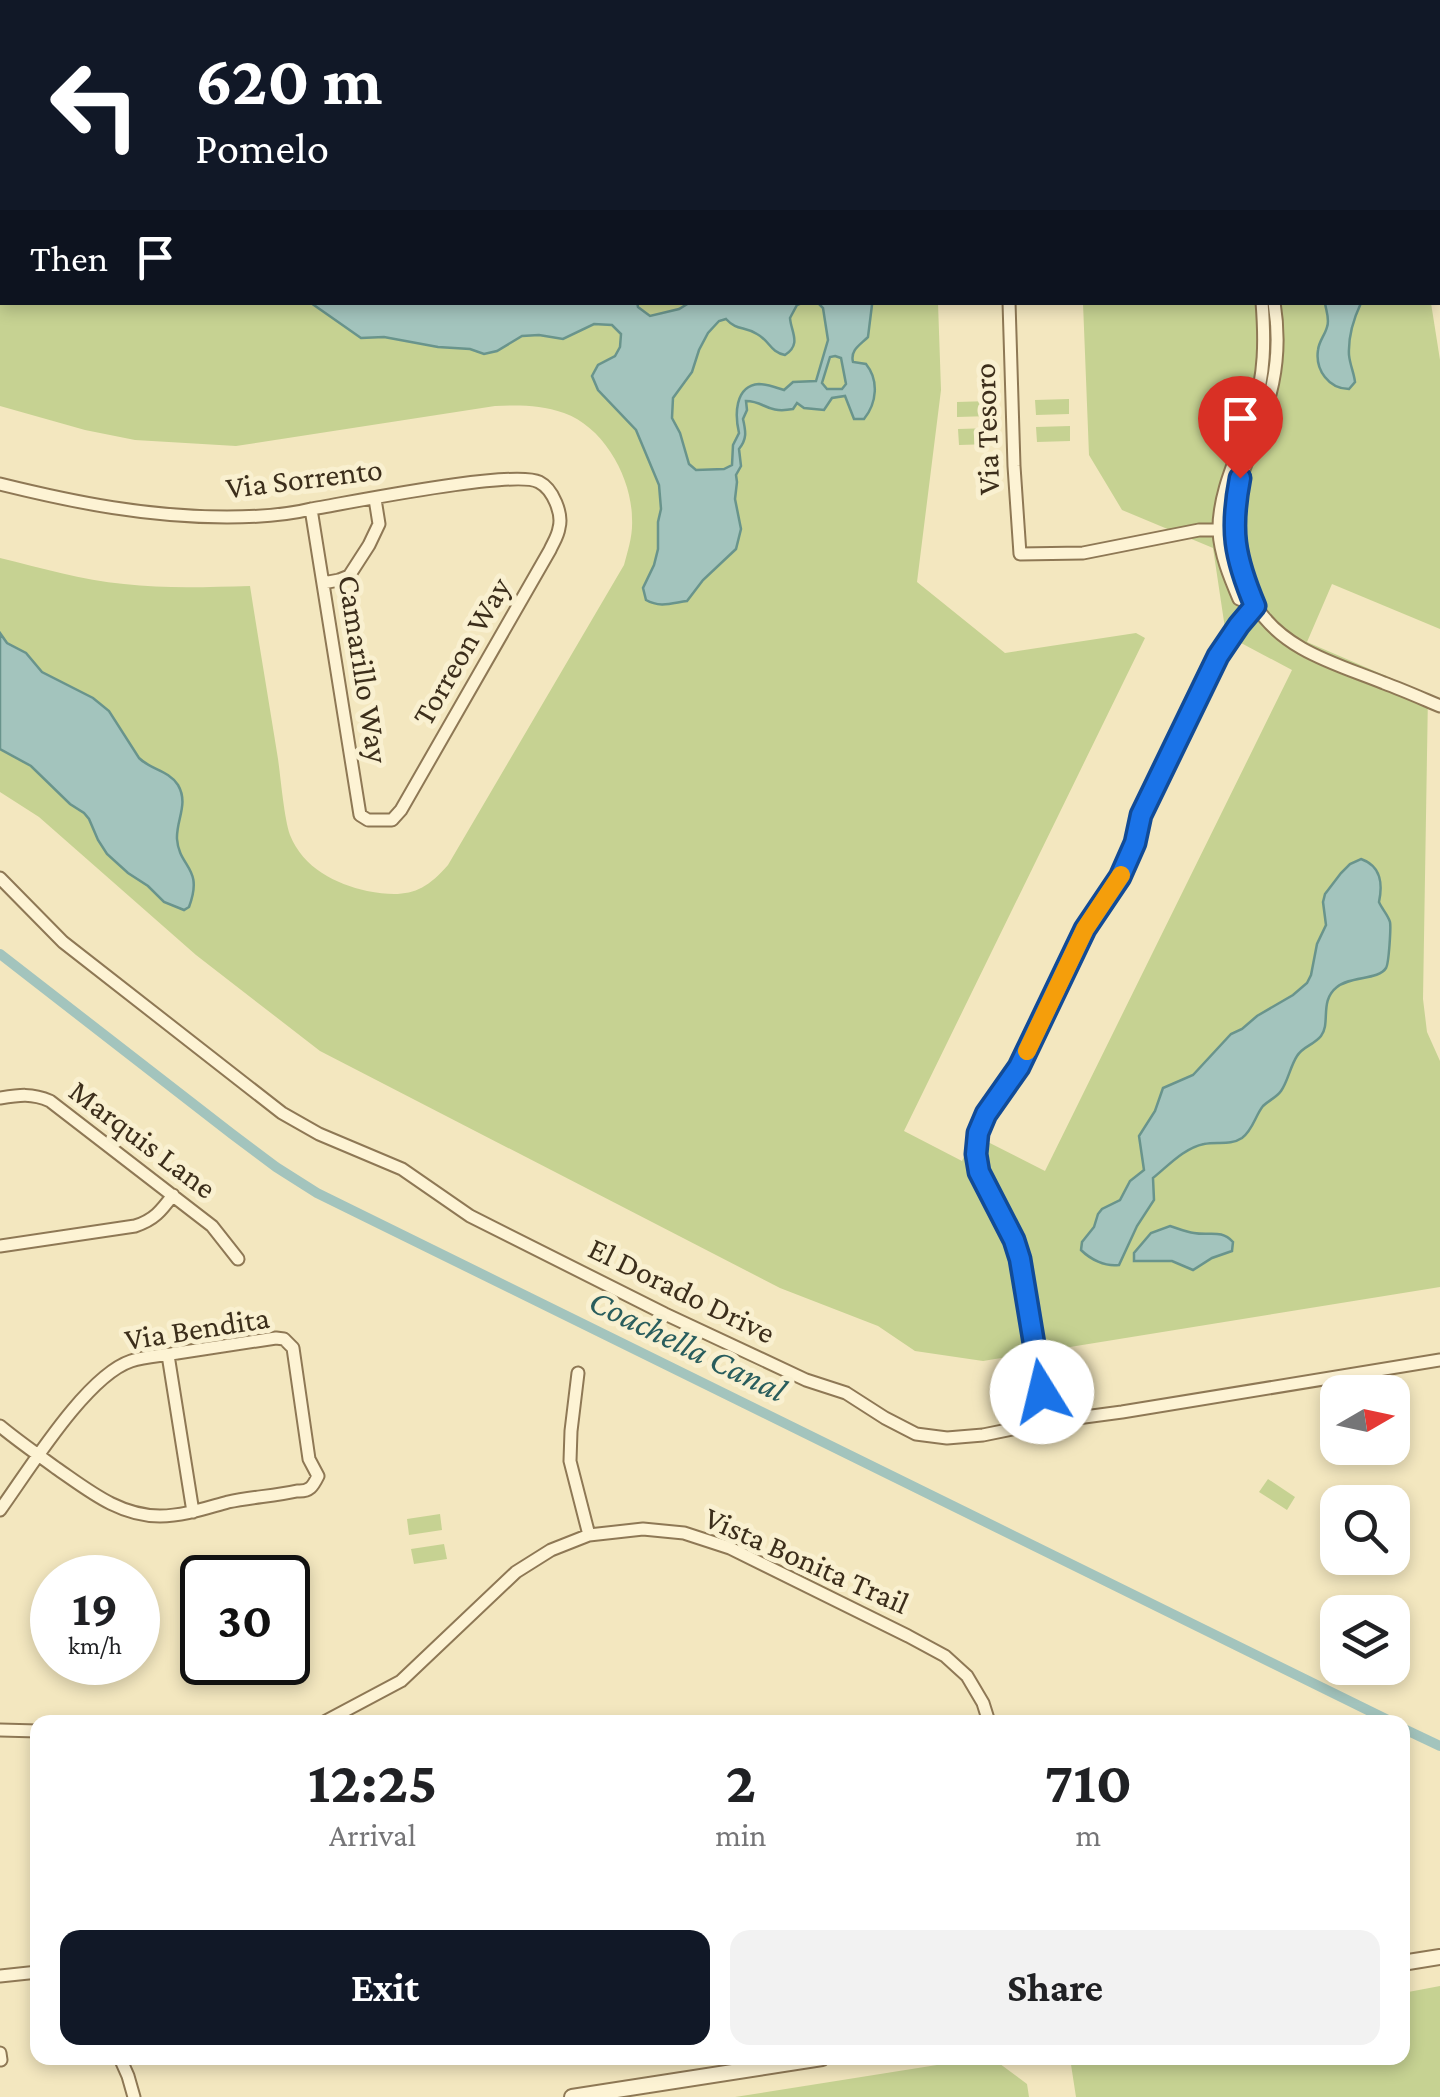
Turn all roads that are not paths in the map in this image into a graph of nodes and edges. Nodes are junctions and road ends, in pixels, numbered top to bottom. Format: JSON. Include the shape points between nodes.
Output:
{"nodes":[{"id":1,"x":1009,"y":305,"type":"edge"},
{"id":2,"x":1262,"y":305,"type":"edge"},
{"id":3,"x":1274,"y":305,"type":"edge"},
{"id":4,"x":0,"y":484,"type":"edge"},
{"id":5,"x":552,"y":494,"type":"joint"},
{"id":6,"x":375,"y":498,"type":"junction"},
{"id":7,"x":311,"y":510,"type":"junction"},
{"id":8,"x":1219,"y":530,"type":"junction"},
{"id":9,"x":1234,"y":530,"type":"junction"},
{"id":10,"x":323,"y":583,"type":"junction"},
{"id":11,"x":1255,"y":606,"type":"junction"},
{"id":12,"x":1440,"y":706,"type":"edge"},
{"id":13,"x":381,"y":821,"type":"joint"},
{"id":14,"x":0,"y":878,"type":"edge"},
{"id":15,"x":0,"y":1098,"type":"edge"},
{"id":16,"x":172,"y":1195,"type":"junction"},
{"id":17,"x":0,"y":1246,"type":"edge"},
{"id":18,"x":238,"y":1259,"type":"dead end"},
{"id":19,"x":168,"y":1355,"type":"junction"},
{"id":20,"x":1440,"y":1360,"type":"edge"},
{"id":21,"x":578,"y":1374,"type":"dead end"},
{"id":22,"x":1047,"y":1422,"type":"junction"},
{"id":23,"x":0,"y":1426,"type":"edge"},
{"id":24,"x":40,"y":1456,"type":"junction"},
{"id":25,"x":0,"y":1510,"type":"edge"},
{"id":26,"x":193,"y":1512,"type":"junction"},
{"id":27,"x":589,"y":1535,"type":"junction"},
{"id":28,"x":337,"y":1715,"type":"edge"},
{"id":29,"x":987,"y":1715,"type":"edge"},
{"id":30,"x":0,"y":1730,"type":"edge"},
{"id":31,"x":30,"y":1731,"type":"edge"},
{"id":32,"x":1440,"y":1957,"type":"edge"},
{"id":33,"x":1410,"y":1962,"type":"edge"},
{"id":34,"x":30,"y":1973,"type":"edge"},
{"id":35,"x":0,"y":1976,"type":"edge"},
{"id":36,"x":123,"y":2065,"type":"edge"},
{"id":37,"x":748,"y":2065,"type":"edge"},
{"id":38,"x":134,"y":2097,"type":"edge"},
{"id":39,"x":572,"y":2097,"type":"edge"}],
"edges":[{"from":1,"to":8,"type":"street","name":"Via Tesoro","via":[[1020,554],[1083,554]]},
{"from":2,"to":8,"type":"street","via":[[1262,372]]},
{"from":3,"to":9,"type":"street","via":[[1275,379],[1240,478]]},
{"from":4,"to":7,"type":"street","name":"Via Sorrento","via":[[172,516]]},
{"from":5,"to":6,"type":"street","name":"Via Sorrento","via":[[538,481],[512,478]]},
{"from":5,"to":13,"type":"street","name":"Torreon Way","via":[[561,526],[550,550],[401,810]]},
{"from":6,"to":7,"type":"street","name":"Via Sorrento"},
{"from":6,"to":10,"type":"street","via":[[378,524],[369,545],[349,576]]},
{"from":7,"to":10,"type":"street","name":"Camarillo Way"},
{"from":8,"to":9,"type":"street"},
{"from":8,"to":11,"type":"street","via":[[1239,598]]},
{"from":9,"to":11,"type":"street"},
{"from":10,"to":13,"type":"street","name":"Camarillo Way","via":[[360,814]]},
{"from":11,"to":12,"type":"street","via":[[1280,635],[1316,658]]},
{"from":11,"to":22,"type":"street","via":[[1218,656],[1141,815],[1120,877],[1085,929],[1019,1067],[978,1133],[979,1172],[1020,1259]]},
{"from":14,"to":22,"type":"street","name":"El Dorado Drive","via":[[63,942],[282,1113],[402,1169],[470,1216],[718,1339],[846,1392],[916,1434],[947,1438]]},
{"from":15,"to":16,"type":"street","name":"Marquis Lane","via":[[26,1094],[50,1101]]},
{"from":16,"to":17,"type":"street","via":[[149,1222]]},
{"from":16,"to":18,"type":"street","name":"Marquis Lane","via":[[212,1226]]},
{"from":19,"to":24,"type":"street","name":"Via Bendita","via":[[131,1360],[106,1374]]},
{"from":19,"to":26,"type":"street"},
{"from":19,"to":26,"type":"street","name":"Via Bendita","via":[[276,1338],[290,1343],[309,1459],[318,1476],[310,1490]]},
{"from":20,"to":22,"type":"street","name":"El Dorado Drive"},
{"from":21,"to":27,"type":"street","via":[[570,1461]]},
{"from":23,"to":24,"type":"street"},
{"from":24,"to":25,"type":"street","name":"Via Bendita"},
{"from":24,"to":26,"type":"street","via":[[121,1508],[159,1516]]},
{"from":27,"to":28,"type":"street","name":"Vista Bonita Trail","via":[[516,1572],[401,1681]]},
{"from":27,"to":29,"type":"street","name":"Vista Bonita Trail","via":[[684,1533],[730,1548],[945,1656],[966,1676]]},
{"from":30,"to":31,"type":"street"},
{"from":32,"to":33,"type":"street"},
{"from":34,"to":35,"type":"street"},
{"from":36,"to":38,"type":"street"},
{"from":37,"to":39,"type":"street"}]}
